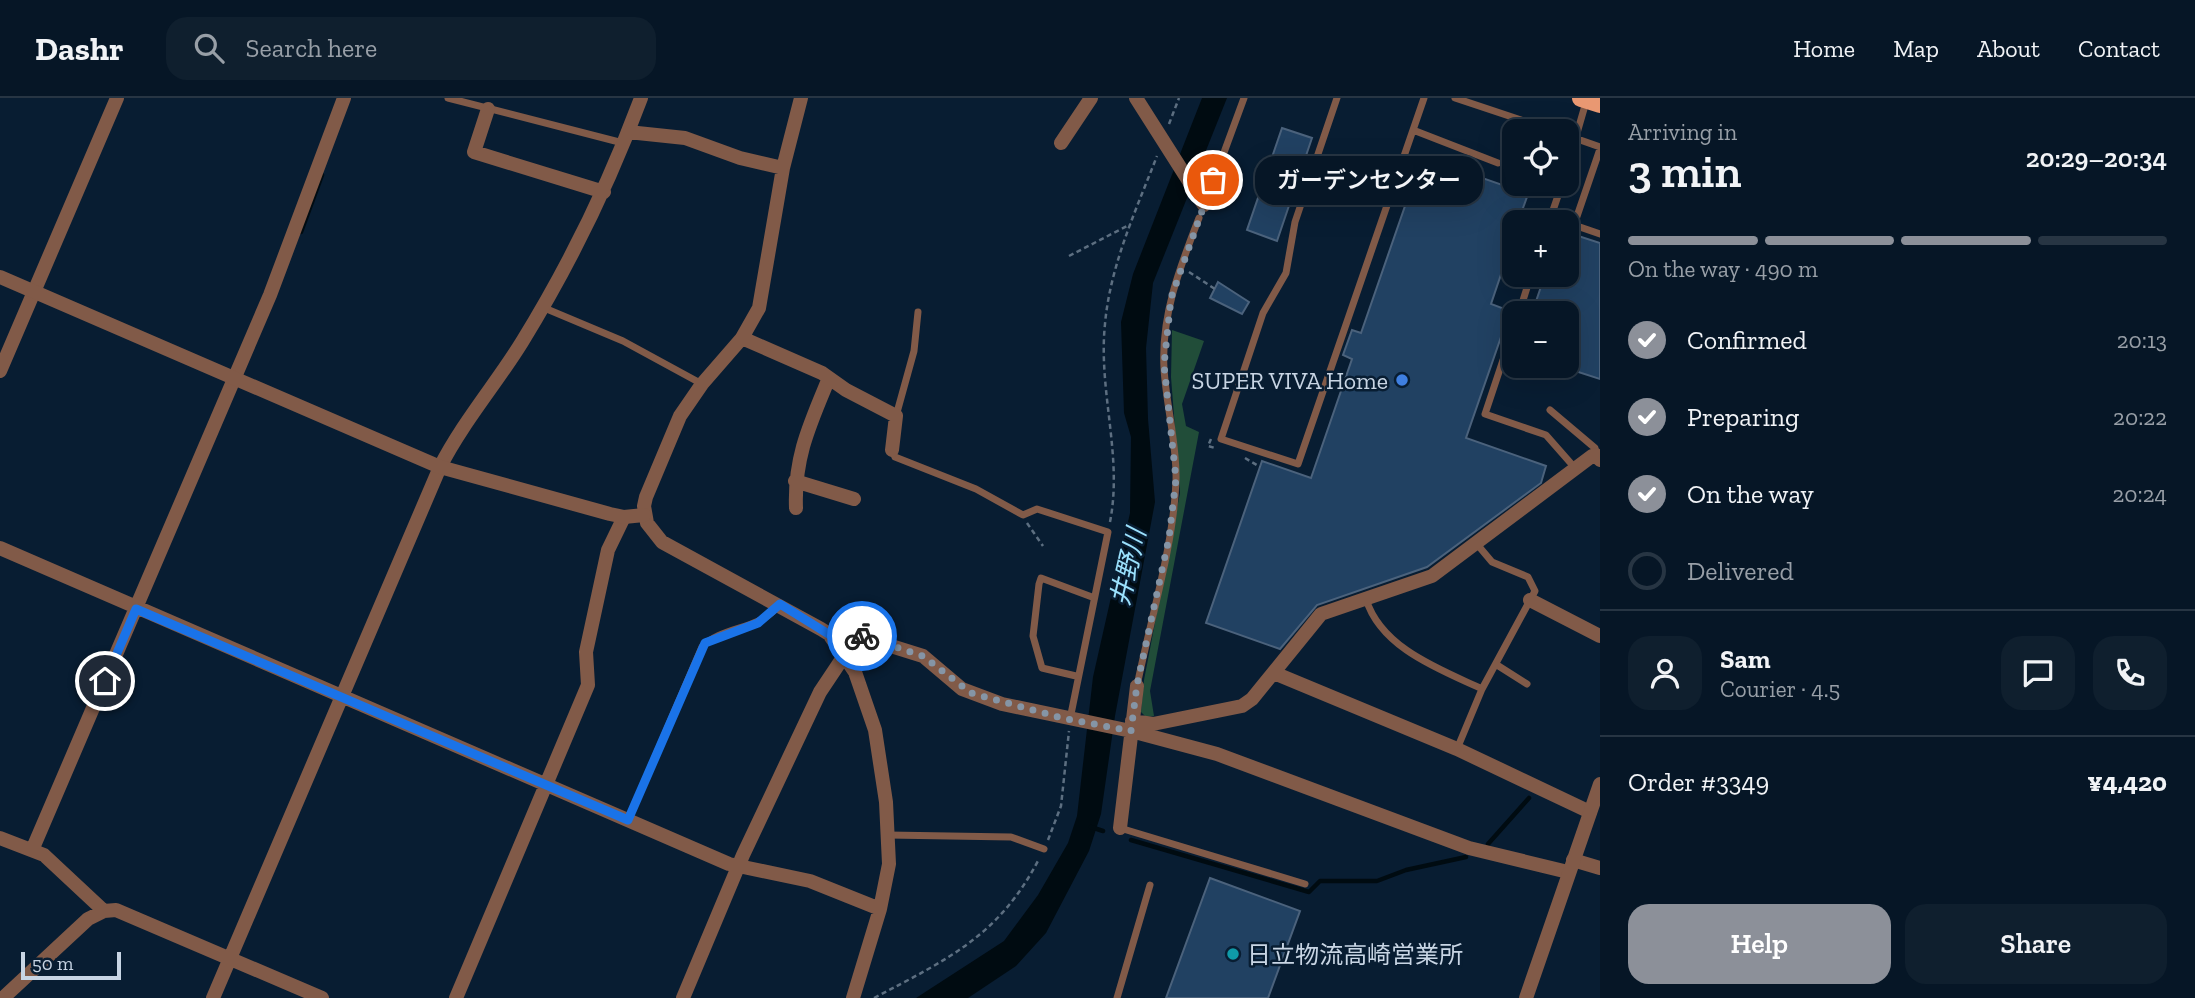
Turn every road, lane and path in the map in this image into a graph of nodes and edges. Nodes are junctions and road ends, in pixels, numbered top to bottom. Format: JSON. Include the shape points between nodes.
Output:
{"nodes":[{"id":1,"x":117,"y":98,"type":"edge"},
{"id":2,"x":344,"y":98,"type":"edge"},
{"id":3,"x":449,"y":98,"type":"edge"},
{"id":4,"x":641,"y":98,"type":"edge"},
{"id":5,"x":801,"y":98,"type":"edge"},
{"id":6,"x":1091,"y":98,"type":"edge"},
{"id":7,"x":1136,"y":98,"type":"edge"},
{"id":8,"x":1179,"y":98,"type":"edge"},
{"id":9,"x":1244,"y":98,"type":"edge"},
{"id":10,"x":1337,"y":98,"type":"edge"},
{"id":11,"x":1424,"y":98,"type":"edge"},
{"id":12,"x":1455,"y":98,"type":"edge"},
{"id":13,"x":1589,"y":101,"type":"edge"},
{"id":14,"x":488,"y":108,"type":"junction"},
{"id":15,"x":1518,"y":119,"type":"edge"},
{"id":16,"x":1579,"y":127,"type":"edge"},
{"id":17,"x":1167,"y":130,"type":"dead end"},
{"id":18,"x":1413,"y":130,"type":"junction"},
{"id":19,"x":626,"y":138,"type":"junction"},
{"id":20,"x":1579,"y":140,"type":"edge"},
{"id":21,"x":1060,"y":143,"type":"dead end"},
{"id":22,"x":1600,"y":148,"type":"edge"},
{"id":23,"x":1162,"y":151,"type":"junction"},
{"id":24,"x":1498,"y":163,"type":"dead end"},
{"id":25,"x":783,"y":168,"type":"junction"},
{"id":26,"x":604,"y":192,"type":"junction"},
{"id":27,"x":1203,"y":205,"type":"junction"},
{"id":28,"x":1131,"y":224,"type":"junction"},
{"id":29,"x":1600,"y":234,"type":"edge"},
{"id":30,"x":1069,"y":257,"type":"dead end"},
{"id":31,"x":1179,"y":268,"type":"junction"},
{"id":32,"x":0,"y":277,"type":"edge"},
{"id":33,"x":1215,"y":289,"type":"dead end"},
{"id":34,"x":34,"y":292,"type":"junction"},
{"id":35,"x":542,"y":307,"type":"junction"},
{"id":36,"x":918,"y":312,"type":"dead end"},
{"id":37,"x":742,"y":338,"type":"junction"},
{"id":38,"x":1502,"y":363,"type":"edge"},
{"id":39,"x":0,"y":371,"type":"edge"},
{"id":40,"x":829,"y":378,"type":"junction"},
{"id":41,"x":234,"y":379,"type":"junction"},
{"id":42,"x":702,"y":384,"type":"junction"},
{"id":43,"x":1550,"y":410,"type":"dead end"},
{"id":44,"x":896,"y":416,"type":"junction"},
{"id":45,"x":892,"y":450,"type":"joint"},
{"id":46,"x":1599,"y":458,"type":"edge"},
{"id":47,"x":440,"y":467,"type":"junction"},
{"id":48,"x":1575,"y":468,"type":"junction"},
{"id":49,"x":795,"y":481,"type":"junction"},
{"id":50,"x":854,"y":499,"type":"dead end"},
{"id":51,"x":796,"y":508,"type":"dead end"},
{"id":52,"x":644,"y":515,"type":"junction"},
{"id":53,"x":1023,"y":515,"type":"junction"},
{"id":54,"x":624,"y":517,"type":"junction"},
{"id":55,"x":1108,"y":532,"type":"junction"},
{"id":56,"x":1475,"y":543,"type":"junction"},
{"id":57,"x":1043,"y":546,"type":"dead end"},
{"id":58,"x":0,"y":548,"type":"edge"},
{"id":59,"x":1092,"y":597,"type":"junction"},
{"id":60,"x":1366,"y":599,"type":"junction"},
{"id":61,"x":1530,"y":600,"type":"junction"},
{"id":62,"x":780,"y":604,"type":"junction"},
{"id":63,"x":136,"y":609,"type":"junction"},
{"id":64,"x":830,"y":635,"type":"junction"},
{"id":65,"x":1600,"y":636,"type":"edge"},
{"id":66,"x":844,"y":656,"type":"junction"},
{"id":67,"x":1497,"y":665,"type":"junction"},
{"id":68,"x":1274,"y":673,"type":"junction"},
{"id":69,"x":1076,"y":676,"type":"junction"},
{"id":70,"x":1527,"y":684,"type":"dead end"},
{"id":71,"x":1137,"y":685,"type":"joint"},
{"id":72,"x":1482,"y":688,"type":"junction"},
{"id":73,"x":342,"y":698,"type":"junction"},
{"id":74,"x":1071,"y":722,"type":"junction"},
{"id":75,"x":1130,"y":727,"type":"junction"},
{"id":76,"x":1457,"y":749,"type":"junction"},
{"id":77,"x":1600,"y":784,"type":"edge"},
{"id":78,"x":546,"y":786,"type":"junction"},
{"id":79,"x":1590,"y":812,"type":"junction"},
{"id":80,"x":628,"y":820,"type":"junction"},
{"id":81,"x":1120,"y":828,"type":"joint"},
{"id":82,"x":888,"y":835,"type":"junction"},
{"id":83,"x":0,"y":838,"type":"edge"},
{"id":84,"x":33,"y":848,"type":"junction"},
{"id":85,"x":1044,"y":849,"type":"junction"},
{"id":86,"x":1571,"y":866,"type":"junction"},
{"id":87,"x":738,"y":867,"type":"junction"},
{"id":88,"x":1600,"y":868,"type":"edge"},
{"id":89,"x":1305,"y":884,"type":"dead end"},
{"id":90,"x":1150,"y":885,"type":"dead end"},
{"id":91,"x":880,"y":909,"type":"junction"},
{"id":92,"x":104,"y":911,"type":"junction"},
{"id":93,"x":229,"y":958,"type":"junction"},
{"id":94,"x":4,"y":998,"type":"edge"},
{"id":95,"x":213,"y":998,"type":"edge"},
{"id":96,"x":323,"y":998,"type":"edge"},
{"id":97,"x":456,"y":998,"type":"edge"},
{"id":98,"x":682,"y":998,"type":"edge"},
{"id":99,"x":853,"y":998,"type":"edge"},
{"id":100,"x":874,"y":998,"type":"edge"},
{"id":101,"x":1117,"y":998,"type":"edge"},
{"id":102,"x":1526,"y":998,"type":"edge"}],
"edges":[{"from":1,"to":34,"type":"street"},
{"from":2,"to":41,"type":"street","via":[[271,295]]},
{"from":3,"to":14,"type":"lane"},
{"from":4,"to":19,"type":"street"},
{"from":5,"to":25,"type":"street"},
{"from":6,"to":21,"type":"street"},
{"from":7,"to":23,"type":"street"},
{"from":8,"to":17,"type":"path"},
{"from":9,"to":27,"type":"lane"},
{"from":10,"to":18,"type":"lane","via":[[1295,222],[1286,273],[1263,313],[1220,439],[1298,464]]},
{"from":11,"to":18,"type":"lane"},
{"from":12,"to":15,"type":"lane"},
{"from":13,"to":16,"type":"lane"},
{"from":14,"to":19,"type":"lane"},
{"from":14,"to":26,"type":"street","via":[[474,152]]},
{"from":18,"to":24,"type":"lane"},
{"from":19,"to":25,"type":"street","via":[[685,138]]},
{"from":19,"to":26,"type":"street"},
{"from":20,"to":22,"type":"lane"},
{"from":22,"to":29,"type":"lane","via":[[1574,225]]},
{"from":23,"to":27,"type":"street"},
{"from":23,"to":28,"type":"path"},
{"from":25,"to":37,"type":"street","via":[[759,308]]},
{"from":26,"to":35,"type":"street"},
{"from":27,"to":31,"type":"lane"},
{"from":28,"to":30,"type":"path"},
{"from":28,"to":55,"type":"path","via":[[1104,325],[1115,483]]},
{"from":31,"to":33,"type":"path"},
{"from":31,"to":71,"type":"lane","via":[[1164,365],[1176,479],[1169,538]]},
{"from":32,"to":34,"type":"street"},
{"from":34,"to":39,"type":"street"},
{"from":34,"to":41,"type":"street"},
{"from":35,"to":42,"type":"lane","via":[[623,341]]},
{"from":35,"to":47,"type":"street"},
{"from":36,"to":44,"type":"lane","via":[[912,359]]},
{"from":37,"to":40,"type":"street"},
{"from":37,"to":42,"type":"street"},
{"from":38,"to":48,"type":"lane","via":[[1485,414],[1546,435]]},
{"from":40,"to":44,"type":"street"},
{"from":40,"to":49,"type":"street","via":[[801,444]]},
{"from":41,"to":47,"type":"street"},
{"from":41,"to":63,"type":"street"},
{"from":42,"to":52,"type":"street","via":[[670,437],[646,497]]},
{"from":43,"to":46,"type":"lane","via":[[1595,448]]},
{"from":44,"to":45,"type":"street"},
{"from":45,"to":53,"type":"lane","via":[[895,457],[976,489]]},
{"from":46,"to":48,"type":"street"},
{"from":47,"to":54,"type":"street"},
{"from":47,"to":73,"type":"street"},
{"from":48,"to":56,"type":"street"},
{"from":49,"to":50,"type":"street"},
{"from":49,"to":51,"type":"street"},
{"from":52,"to":54,"type":"street"},
{"from":52,"to":62,"type":"street","via":[[662,542]]},
{"from":53,"to":55,"type":"lane","via":[[1037,509]]},
{"from":53,"to":57,"type":"path"},
{"from":54,"to":78,"type":"street","via":[[608,550],[586,652],[588,685]]},
{"from":55,"to":59,"type":"lane"},
{"from":56,"to":60,"type":"street","via":[[1432,576]]},
{"from":56,"to":61,"type":"lane","via":[[1492,562],[1528,577],[1535,591]]},
{"from":58,"to":63,"type":"street"},
{"from":59,"to":69,"type":"lane"},
{"from":59,"to":69,"type":"lane","via":[[1041,578],[1039,584],[1033,635],[1042,668]]},
{"from":60,"to":68,"type":"street","via":[[1321,614]]},
{"from":60,"to":72,"type":"lane","via":[[1389,636],[1438,668]]},
{"from":61,"to":65,"type":"street"},
{"from":61,"to":67,"type":"lane"},
{"from":62,"to":64,"type":"street"},
{"from":62,"to":80,"type":"lane","via":[[758,623],[702,647]]},
{"from":63,"to":73,"type":"street"},
{"from":63,"to":84,"type":"street"},
{"from":64,"to":66,"type":"street"},
{"from":64,"to":74,"type":"street","via":[[843,631],[923,656],[971,693]]},
{"from":66,"to":82,"type":"street","via":[[855,671],[875,730]]},
{"from":66,"to":87,"type":"street","via":[[820,692]]},
{"from":67,"to":70,"type":"lane"},
{"from":67,"to":72,"type":"lane"},
{"from":68,"to":75,"type":"street","via":[[1242,706]]},
{"from":68,"to":76,"type":"street"},
{"from":69,"to":74,"type":"lane"},
{"from":71,"to":75,"type":"street"},
{"from":72,"to":76,"type":"lane"},
{"from":73,"to":78,"type":"street"},
{"from":73,"to":93,"type":"street"},
{"from":74,"to":75,"type":"street"},
{"from":74,"to":85,"type":"path","via":[[1061,806]]},
{"from":75,"to":81,"type":"street"},
{"from":75,"to":86,"type":"street","via":[[1242,762],[1469,848]]},
{"from":76,"to":79,"type":"street"},
{"from":77,"to":79,"type":"street"},
{"from":78,"to":80,"type":"street"},
{"from":78,"to":97,"type":"street"},
{"from":79,"to":86,"type":"street"},
{"from":80,"to":87,"type":"street"},
{"from":81,"to":89,"type":"lane"},
{"from":82,"to":85,"type":"lane","via":[[1012,837]]},
{"from":82,"to":91,"type":"street","via":[[889,864]]},
{"from":83,"to":84,"type":"street"},
{"from":84,"to":92,"type":"street"},
{"from":85,"to":100,"type":"path","via":[[1020,893],[983,934]]},
{"from":86,"to":88,"type":"street"},
{"from":86,"to":102,"type":"street"},
{"from":87,"to":91,"type":"street","via":[[810,881]]},
{"from":87,"to":98,"type":"street"},
{"from":90,"to":101,"type":"lane"},
{"from":91,"to":99,"type":"street"},
{"from":92,"to":93,"type":"street","via":[[116,910]]},
{"from":92,"to":94,"type":"street","via":[[88,919]]},
{"from":93,"to":95,"type":"street"},
{"from":93,"to":96,"type":"street"}]}
